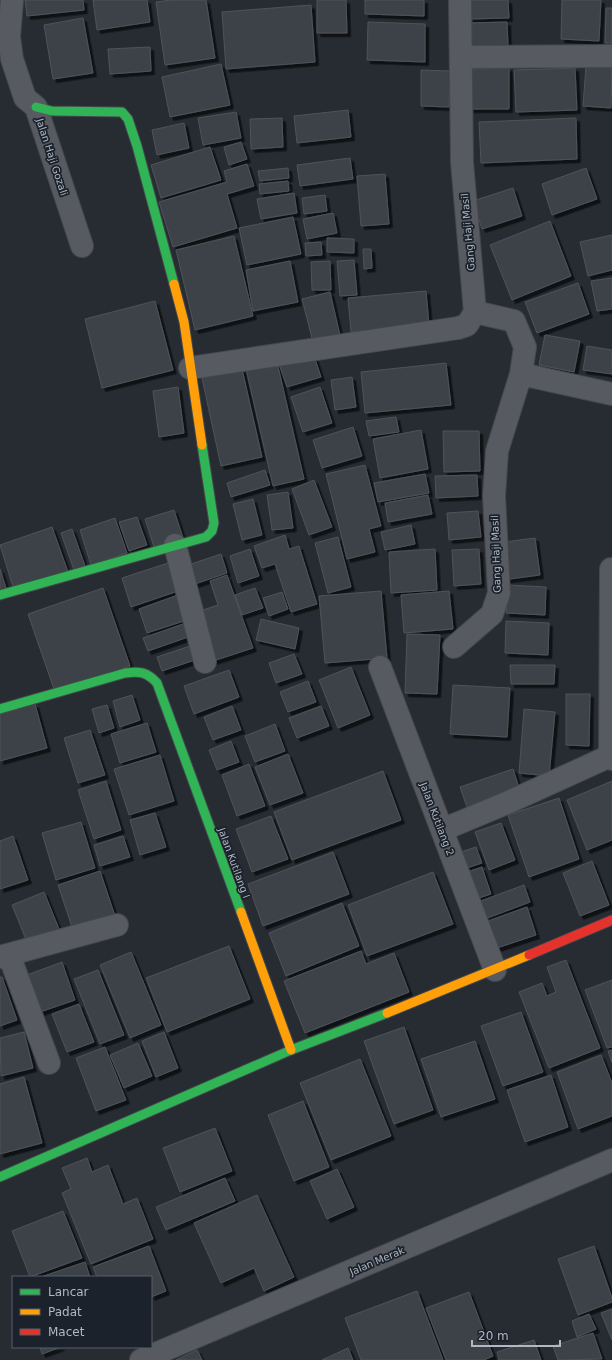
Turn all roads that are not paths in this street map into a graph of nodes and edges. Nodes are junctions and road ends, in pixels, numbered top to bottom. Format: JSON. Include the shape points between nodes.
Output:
{"nodes":[{"id":1,"x":12,"y":0,"type":"edge"},
{"id":2,"x":460,"y":0,"type":"edge"},
{"id":3,"x":612,"y":56,"type":"edge"},
{"id":4,"x":462,"y":57,"type":"junction"},
{"id":5,"x":36,"y":106,"type":"junction"},
{"id":6,"x":82,"y":246,"type":"dead end"},
{"id":7,"x":475,"y":312,"type":"junction"},
{"id":8,"x":190,"y":368,"type":"junction"},
{"id":9,"x":521,"y":374,"type":"junction"},
{"id":10,"x":612,"y":394,"type":"edge"},
{"id":11,"x":175,"y":545,"type":"junction"},
{"id":12,"x":611,"y":569,"type":"dead end"},
{"id":13,"x":0,"y":595,"type":"edge"},
{"id":14,"x":454,"y":647,"type":"dead end"},
{"id":15,"x":205,"y":662,"type":"dead end"},
{"id":16,"x":380,"y":667,"type":"dead end"},
{"id":17,"x":0,"y":709,"type":"edge"},
{"id":18,"x":611,"y":757,"type":"edge"},
{"id":19,"x":442,"y":830,"type":"junction"},
{"id":20,"x":612,"y":920,"type":"edge"},
{"id":21,"x":117,"y":925,"type":"dead end"},
{"id":22,"x":5,"y":956,"type":"edge"},
{"id":23,"x":495,"y":970,"type":"junction"},
{"id":24,"x":291,"y":1050,"type":"junction"},
{"id":25,"x":49,"y":1063,"type":"dead end"},
{"id":26,"x":612,"y":1160,"type":"edge"},
{"id":27,"x":0,"y":1177,"type":"edge"},
{"id":28,"x":141,"y":1360,"type":"edge"}],
"edges":[{"from":1,"to":5,"type":"street","name":"Jalan Haji Gozali","via":[[9,37],[12,59],[25,98]]},
{"from":2,"to":4,"type":"street","name":"Gang Haji Masil"},
{"from":3,"to":4,"type":"street"},
{"from":4,"to":7,"type":"street","name":"Gang Haji Masil","via":[[462,162]]},
{"from":5,"to":6,"type":"street","name":"Jalan Haji Gozali"},
{"from":5,"to":8,"type":"street","via":[[52,111],[122,112],[128,119],[138,146],[184,322]]},
{"from":7,"to":8,"type":"street","via":[[467,325],[458,328]]},
{"from":7,"to":9,"type":"street","name":"Gang Haji Masil","via":[[514,321],[525,347]]},
{"from":8,"to":11,"type":"street","via":[[214,523],[212,531],[206,537]]},
{"from":9,"to":10,"type":"street"},
{"from":9,"to":14,"type":"street","name":"Gang Haji Masil","via":[[497,451],[494,496],[499,593],[492,614]]},
{"from":11,"to":13,"type":"street"},
{"from":11,"to":15,"type":"street"},
{"from":12,"to":18,"type":"street"},
{"from":16,"to":19,"type":"street","name":"Jalan Kutilang 2"},
{"from":17,"to":24,"type":"street","name":"Jalan Kutilang I","via":[[125,673],[142,671],[149,674],[156,683]]},
{"from":18,"to":19,"type":"street"},
{"from":19,"to":23,"type":"street","name":"Jalan Kutilang 2"},
{"from":20,"to":23,"type":"street"},
{"from":21,"to":22,"type":"street"},
{"from":22,"to":25,"type":"street"},
{"from":23,"to":24,"type":"street"},
{"from":24,"to":27,"type":"street"},
{"from":26,"to":28,"type":"street","name":"Jalan Merak"}]}
